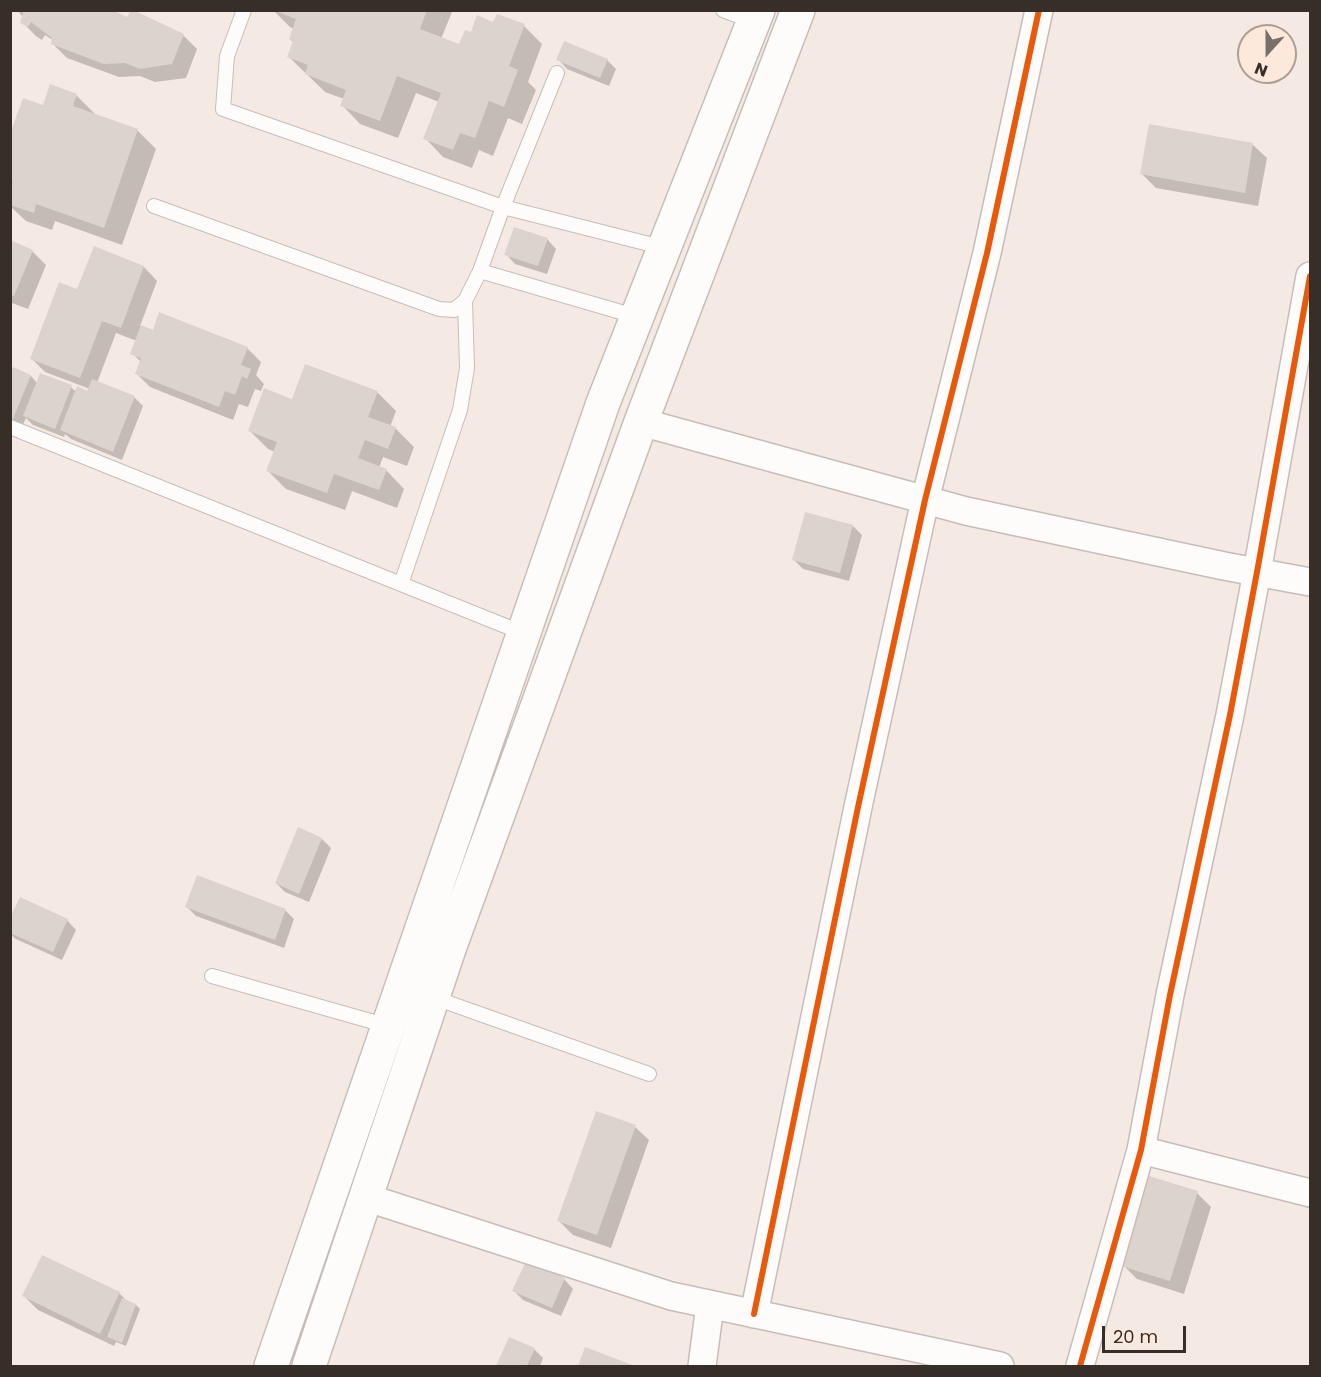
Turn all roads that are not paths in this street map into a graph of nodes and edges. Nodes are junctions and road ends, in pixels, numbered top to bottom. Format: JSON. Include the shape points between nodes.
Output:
{"nodes":[{"id":1,"x":244,"y":10,"type":"edge"},
{"id":2,"x":723,"y":10,"type":"edge"},
{"id":3,"x":798,"y":10,"type":"edge"},
{"id":4,"x":1039,"y":10,"type":"edge"},
{"id":5,"x":756,"y":16,"type":"edge"},
{"id":6,"x":557,"y":73,"type":"dead end"},
{"id":7,"x":154,"y":206,"type":"dead end"},
{"id":8,"x":503,"y":207,"type":"junction"},
{"id":9,"x":665,"y":249,"type":"junction"},
{"id":10,"x":480,"y":271,"type":"junction"},
{"id":11,"x":1311,"y":276,"type":"edge"},
{"id":12,"x":465,"y":301,"type":"junction"},
{"id":13,"x":638,"y":317,"type":"junction"},
{"id":14,"x":640,"y":422,"type":"junction"},
{"id":15,"x":10,"y":427,"type":"edge"},
{"id":16,"x":925,"y":500,"type":"junction"},
{"id":17,"x":1257,"y":572,"type":"junction"},
{"id":18,"x":1311,"y":582,"type":"edge"},
{"id":19,"x":401,"y":584,"type":"junction"},
{"id":20,"x":524,"y":633,"type":"junction"},
{"id":21,"x":212,"y":976,"type":"dead end"},
{"id":22,"x":432,"y":997,"type":"junction"},
{"id":23,"x":388,"y":1026,"type":"junction"},
{"id":24,"x":649,"y":1074,"type":"dead end"},
{"id":25,"x":1141,"y":1150,"type":"junction"},
{"id":26,"x":1311,"y":1193,"type":"edge"},
{"id":27,"x":365,"y":1197,"type":"junction"},
{"id":28,"x":710,"y":1305,"type":"junction"},
{"id":29,"x":754,"y":1314,"type":"junction"},
{"id":30,"x":271,"y":1366,"type":"edge"},
{"id":31,"x":309,"y":1366,"type":"edge"},
{"id":32,"x":702,"y":1366,"type":"edge"},
{"id":33,"x":1000,"y":1366,"type":"edge"},
{"id":34,"x":1080,"y":1366,"type":"edge"}],
"edges":[{"from":1,"to":8,"type":"lane","via":[[227,56],[224,109]]},
{"from":2,"to":5,"type":"lane"},
{"from":3,"to":14,"type":"highway"},
{"from":4,"to":16,"type":"street","via":[[987,253]]},
{"from":5,"to":9,"type":"highway"},
{"from":6,"to":8,"type":"lane"},
{"from":7,"to":12,"type":"lane","via":[[439,309],[454,310]]},
{"from":8,"to":9,"type":"lane"},
{"from":8,"to":10,"type":"lane"},
{"from":9,"to":13,"type":"highway"},
{"from":10,"to":12,"type":"lane"},
{"from":10,"to":13,"type":"lane"},
{"from":11,"to":17,"type":"street"},
{"from":12,"to":19,"type":"lane","via":[[467,368],[460,410]]},
{"from":13,"to":20,"type":"highway","via":[[603,403]]},
{"from":14,"to":16,"type":"street"},
{"from":14,"to":22,"type":"highway"},
{"from":15,"to":19,"type":"lane"},
{"from":16,"to":17,"type":"street"},
{"from":16,"to":29,"type":"street"},
{"from":17,"to":18,"type":"street"},
{"from":17,"to":25,"type":"street"},
{"from":19,"to":20,"type":"lane"},
{"from":20,"to":23,"type":"highway"},
{"from":21,"to":23,"type":"lane"},
{"from":22,"to":24,"type":"lane"},
{"from":22,"to":27,"type":"highway"},
{"from":23,"to":30,"type":"highway"},
{"from":25,"to":26,"type":"street"},
{"from":25,"to":34,"type":"street"},
{"from":27,"to":28,"type":"street","via":[[670,1296]]},
{"from":27,"to":31,"type":"highway"},
{"from":28,"to":29,"type":"street"},
{"from":28,"to":32,"type":"street"},
{"from":29,"to":33,"type":"street"}]}
